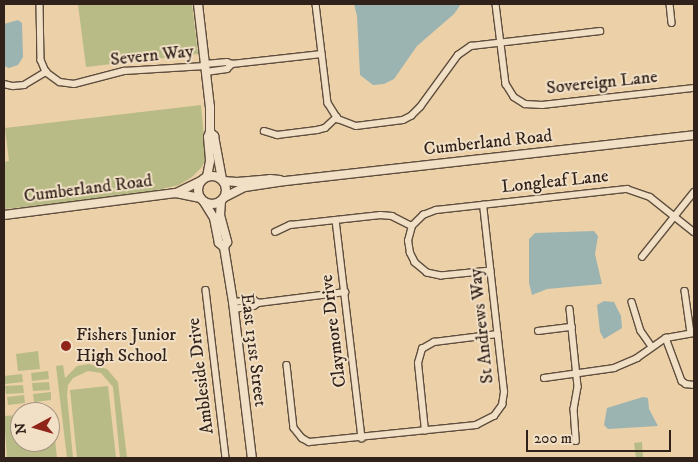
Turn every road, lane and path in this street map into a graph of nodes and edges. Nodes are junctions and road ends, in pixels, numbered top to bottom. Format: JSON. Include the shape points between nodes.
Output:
{"nodes":[{"id":1,"x":40,"y":4,"type":"edge"},
{"id":2,"x":198,"y":4,"type":"edge"},
{"id":3,"x":316,"y":4,"type":"edge"},
{"id":4,"x":496,"y":4,"type":"edge"},
{"id":5,"x":670,"y":4,"type":"edge"},
{"id":6,"x":672,"y":23,"type":"dead end"},
{"id":7,"x":600,"y":31,"type":"dead end"},
{"id":8,"x":501,"y":42,"type":"junction"},
{"id":9,"x":321,"y":54,"type":"junction"},
{"id":10,"x":205,"y":67,"type":"junction"},
{"id":11,"x":46,"y":72,"type":"junction"},
{"id":12,"x":4,"y":84,"type":"edge"},
{"id":13,"x":694,"y":88,"type":"edge"},
{"id":14,"x":337,"y":117,"type":"junction"},
{"id":15,"x":264,"y":131,"type":"dead end"},
{"id":16,"x":210,"y":132,"type":"junction"},
{"id":17,"x":694,"y":135,"type":"edge"},
{"id":18,"x":204,"y":179,"type":"junction"},
{"id":19,"x":223,"y":180,"type":"junction"},
{"id":20,"x":285,"y":181,"type":"junction"},
{"id":21,"x":694,"y":192,"type":"edge"},
{"id":22,"x":176,"y":194,"type":"junction"},
{"id":23,"x":223,"y":199,"type":"junction"},
{"id":24,"x":202,"y":200,"type":"junction"},
{"id":25,"x":483,"y":205,"type":"junction"},
{"id":26,"x":4,"y":215,"type":"edge"},
{"id":27,"x":674,"y":217,"type":"junction"},
{"id":28,"x":336,"y":220,"type":"junction"},
{"id":29,"x":412,"y":226,"type":"junction"},
{"id":30,"x":275,"y":232,"type":"dead end"},
{"id":31,"x":694,"y":232,"type":"edge"},
{"id":32,"x":224,"y":246,"type":"junction"},
{"id":33,"x":642,"y":257,"type":"dead end"},
{"id":34,"x":491,"y":271,"type":"junction"},
{"id":35,"x":206,"y":290,"type":"dead end"},
{"id":36,"x":685,"y":291,"type":"dead end"},
{"id":37,"x":345,"y":292,"type":"junction"},
{"id":38,"x":632,"y":302,"type":"dead end"},
{"id":39,"x":234,"y":306,"type":"junction"},
{"id":40,"x":570,"y":309,"type":"dead end"},
{"id":41,"x":572,"y":327,"type":"junction"},
{"id":42,"x":538,"y":331,"type":"dead end"},
{"id":43,"x":692,"y":333,"type":"edge"},
{"id":44,"x":498,"y":334,"type":"junction"},
{"id":45,"x":666,"y":338,"type":"junction"},
{"id":46,"x":652,"y":347,"type":"junction"},
{"id":47,"x":286,"y":365,"type":"dead end"},
{"id":48,"x":577,"y":374,"type":"junction"},
{"id":49,"x":544,"y":378,"type":"dead end"},
{"id":50,"x":694,"y":385,"type":"edge"},
{"id":51,"x":425,"y":431,"type":"junction"},
{"id":52,"x":362,"y":438,"type":"junction"},
{"id":53,"x":576,"y":441,"type":"dead end"},
{"id":54,"x":226,"y":458,"type":"edge"},
{"id":55,"x":252,"y":458,"type":"edge"}],
"edges":[{"from":1,"to":11,"type":"street","via":[[40,53]]},
{"from":2,"to":10,"type":"street"},
{"from":3,"to":9,"type":"street"},
{"from":4,"to":8,"type":"street"},
{"from":5,"to":6,"type":"street"},
{"from":7,"to":8,"type":"street"},
{"from":8,"to":13,"type":"street","name":"Sovereign Lane","via":[[506,84],[515,97],[529,105]]},
{"from":8,"to":14,"type":"street","via":[[476,45],[462,52],[420,107],[407,118],[356,126]]},
{"from":9,"to":10,"type":"street","name":"Severn Way","via":[[227,62]]},
{"from":9,"to":14,"type":"street","via":[[328,104]]},
{"from":10,"to":11,"type":"street","name":"Severn Way","via":[[124,71],[74,84],[60,82]]},
{"from":10,"to":16,"type":"street"},
{"from":11,"to":12,"type":"street","via":[[24,85]]},
{"from":14,"to":15,"type":"street","via":[[325,128],[317,130],[277,135]]},
{"from":16,"to":18,"type":"street","via":[[210,161]]},
{"from":16,"to":19,"type":"street","via":[[214,136]]},
{"from":17,"to":20,"type":"street","name":"Cumberland Road"},
{"from":18,"to":19,"type":"street","via":[[214,176]]},
{"from":18,"to":22,"type":"street","name":"Cumberland Road"},
{"from":18,"to":24,"type":"street","via":[[198,188]]},
{"from":19,"to":20,"type":"street","name":"Cumberland Road"},
{"from":19,"to":23,"type":"street","via":[[227,190]]},
{"from":20,"to":23,"type":"street","name":"Cumberland Road","via":[[245,187]]},
{"from":21,"to":27,"type":"street"},
{"from":22,"to":24,"type":"street","name":"Cumberland Road"},
{"from":22,"to":26,"type":"street","name":"Cumberland Road"},
{"from":23,"to":24,"type":"street","via":[[212,204]]},
{"from":23,"to":32,"type":"street","name":"East 131st Street","via":[[220,214],[227,242]]},
{"from":24,"to":32,"type":"street","name":"East 131st Street","via":[[214,218],[219,243]]},
{"from":25,"to":27,"type":"street","name":"Longleaf Lane","via":[[627,189],[644,193]]},
{"from":25,"to":29,"type":"street","name":"Longleaf Lane","via":[[436,210],[423,215]]},
{"from":25,"to":34,"type":"street","name":"St Andrews Way"},
{"from":27,"to":31,"type":"street","name":"Longleaf Lane"},
{"from":27,"to":33,"type":"street"},
{"from":28,"to":29,"type":"street","via":[[386,215]]},
{"from":28,"to":30,"type":"street","via":[[290,225]]},
{"from":28,"to":37,"type":"street","name":"Claymore Drive"},
{"from":29,"to":34,"type":"street","via":[[408,241],[410,253],[415,263],[427,273],[441,276]]},
{"from":32,"to":39,"type":"street","name":"East 131st Street"},
{"from":34,"to":44,"type":"street","name":"St Andrews Way"},
{"from":35,"to":54,"type":"street","name":"Ambleside Drive"},
{"from":36,"to":43,"type":"street"},
{"from":37,"to":39,"type":"street","via":[[258,303],[254,300]]},
{"from":37,"to":52,"type":"street","name":"Claymore Drive"},
{"from":38,"to":46,"type":"street","via":[[641,331]]},
{"from":39,"to":55,"type":"street","name":"East 131st Street"},
{"from":40,"to":41,"type":"street"},
{"from":41,"to":42,"type":"street"},
{"from":41,"to":48,"type":"street"},
{"from":43,"to":45,"type":"street"},
{"from":44,"to":51,"type":"street","name":"St Andrews Way","via":[[504,392],[499,410],[483,424]]},
{"from":44,"to":51,"type":"street","via":[[434,342],[422,349],[418,363]]},
{"from":45,"to":46,"type":"street"},
{"from":45,"to":50,"type":"street","via":[[682,381]]},
{"from":46,"to":48,"type":"street","via":[[620,366]]},
{"from":47,"to":52,"type":"street","name":"St Andrews Way","via":[[296,432],[302,438],[314,443]]},
{"from":48,"to":49,"type":"street"},
{"from":48,"to":53,"type":"street"},
{"from":51,"to":52,"type":"street","name":"St Andrews Way"}]}
